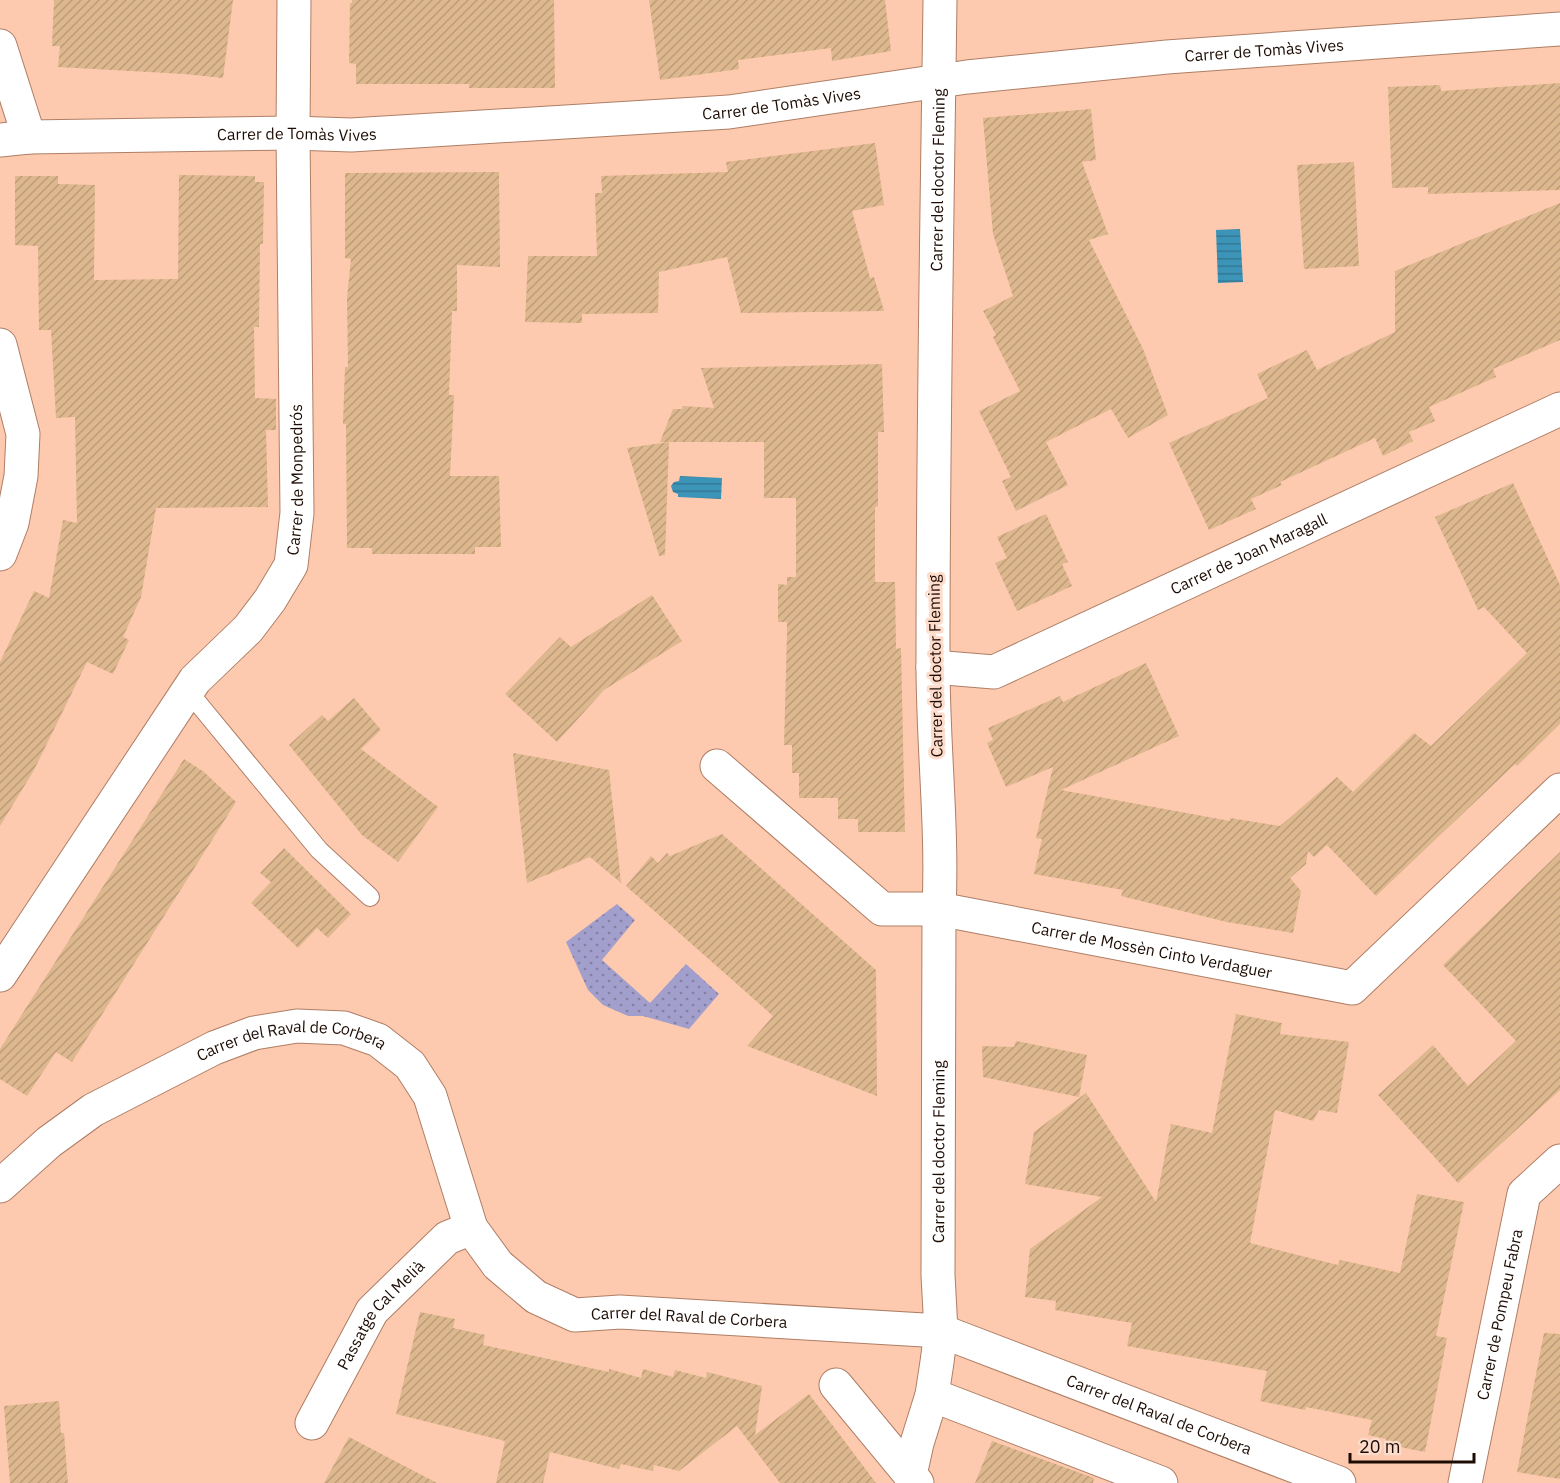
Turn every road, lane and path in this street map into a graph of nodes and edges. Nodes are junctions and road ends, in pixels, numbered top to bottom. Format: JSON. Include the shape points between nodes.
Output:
{"nodes":[{"id":1,"x":294,"y":0,"type":"edge"},
{"id":2,"x":940,"y":0,"type":"edge"},
{"id":3,"x":1560,"y":29,"type":"edge"},
{"id":4,"x":0,"y":46,"type":"edge"},
{"id":5,"x":938,"y":81,"type":"junction"},
{"id":6,"x":293,"y":133,"type":"junction"},
{"id":7,"x":15,"y":139,"type":"edge"},
{"id":8,"x":0,"y":345,"type":"edge"},
{"id":9,"x":1560,"y":409,"type":"edge"},
{"id":10,"x":0,"y":554,"type":"edge"},
{"id":11,"x":933,"y":667,"type":"junction"},
{"id":12,"x":188,"y":691,"type":"junction"},
{"id":13,"x":717,"y":766,"type":"dead end"},
{"id":14,"x":1560,"y":790,"type":"edge"},
{"id":15,"x":370,"y":897,"type":"dead end"},
{"id":16,"x":939,"y":909,"type":"junction"},
{"id":17,"x":0,"y":975,"type":"edge"},
{"id":18,"x":1560,"y":1161,"type":"edge"},
{"id":19,"x":0,"y":1186,"type":"edge"},
{"id":20,"x":471,"y":1228,"type":"junction"},
{"id":21,"x":940,"y":1331,"type":"junction"},
{"id":22,"x":836,"y":1385,"type":"dead end"},
{"id":23,"x":932,"y":1395,"type":"junction"},
{"id":24,"x":312,"y":1423,"type":"dead end"},
{"id":25,"x":914,"y":1479,"type":"edge"},
{"id":26,"x":1161,"y":1483,"type":"edge"},
{"id":27,"x":1339,"y":1483,"type":"edge"},
{"id":28,"x":1465,"y":1483,"type":"edge"}],
"edges":[{"from":1,"to":6,"type":"street","name":"Carrer de Monpedrós"},
{"from":2,"to":5,"type":"street","name":"Carrer del doctor Fleming"},
{"from":3,"to":5,"type":"street","name":"Carrer de Tomàs Vives","via":[[1167,57]]},
{"from":4,"to":7,"type":"street"},
{"from":5,"to":6,"type":"street","name":"Carrer de Tomàs Vives","via":[[729,112],[351,135]]},
{"from":5,"to":11,"type":"street","name":"Carrer del doctor Fleming"},
{"from":6,"to":7,"type":"street","name":"Carrer de Tomàs Vives"},
{"from":6,"to":12,"type":"street","name":"Carrer de Monpedrós","via":[[297,513],[291,565],[248,629]]},
{"from":8,"to":10,"type":"street","via":[[23,434],[21,476],[12,523]]},
{"from":9,"to":11,"type":"street","name":"Carrer de Joan Maragall","via":[[994,672]]},
{"from":11,"to":16,"type":"street","name":"Carrer del doctor Fleming"},
{"from":12,"to":15,"type":"lane","via":[[319,850]]},
{"from":12,"to":17,"type":"street","name":"Carrer de Monpedrós"},
{"from":13,"to":16,"type":"street","name":"Carrer de Mossèn Cinto Verdaguer","via":[[882,909]]},
{"from":14,"to":16,"type":"street","name":"Carrer de Mossèn Cinto Verdaguer","via":[[1352,988]]},
{"from":16,"to":21,"type":"street","name":"Carrer del doctor Fleming"},
{"from":18,"to":28,"type":"street","name":"Carrer de Pompeu Fabra","via":[[1524,1194]]},
{"from":19,"to":20,"type":"street","name":"Carrer del Raval de Corbera","via":[[49,1142],[93,1110],[214,1048],[254,1033],[297,1026],[344,1028],[378,1040],[410,1065],[420,1080],[432,1102]]},
{"from":20,"to":21,"type":"street","name":"Carrer del Raval de Corbera","via":[[498,1265],[536,1297],[576,1315],[620,1312]]},
{"from":20,"to":24,"type":"street","name":"Passatge Cal Melià","via":[[447,1238],[372,1311]]},
{"from":21,"to":23,"type":"street","name":"Carrer del doctor Fleming"},
{"from":21,"to":27,"type":"street","name":"Carrer del Raval de Corbera"},
{"from":22,"to":25,"type":"street"},
{"from":23,"to":25,"type":"street","name":"Carrer del doctor Fleming","via":[[916,1443]]},
{"from":23,"to":26,"type":"street"}]}
